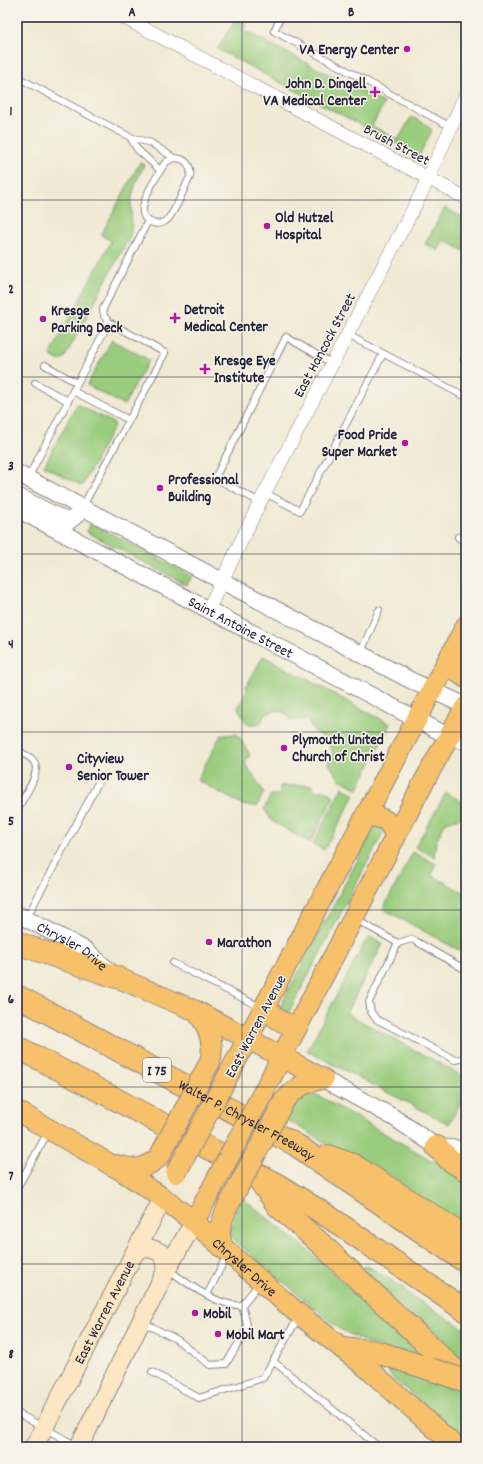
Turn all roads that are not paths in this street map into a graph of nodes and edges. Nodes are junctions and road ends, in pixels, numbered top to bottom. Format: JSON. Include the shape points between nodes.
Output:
{"nodes":[{"id":1,"x":123,"y":17,"type":"edge"},
{"id":2,"x":281,"y":17,"type":"edge"},
{"id":3,"x":17,"y":77,"type":"edge"},
{"id":4,"x":466,"y":94,"type":"edge"},
{"id":5,"x":451,"y":127,"type":"junction"},
{"id":6,"x":130,"y":137,"type":"junction"},
{"id":7,"x":174,"y":158,"type":"junction"},
{"id":8,"x":160,"y":170,"type":"junction"},
{"id":9,"x":428,"y":178,"type":"junction"},
{"id":10,"x":466,"y":198,"type":"edge"},
{"id":11,"x":148,"y":221,"type":"junction"},
{"id":12,"x":109,"y":322,"type":"junction"},
{"id":13,"x":348,"y":335,"type":"junction"},
{"id":14,"x":383,"y":354,"type":"junction"},
{"id":15,"x":466,"y":356,"type":"edge"},
{"id":16,"x":466,"y":360,"type":"edge"},
{"id":17,"x":333,"y":364,"type":"junction"},
{"id":18,"x":45,"y":365,"type":"dead end"},
{"id":19,"x":35,"y":383,"type":"dead end"},
{"id":20,"x":77,"y":383,"type":"junction"},
{"id":21,"x":73,"y":391,"type":"junction"},
{"id":22,"x":466,"y":397,"type":"edge"},
{"id":23,"x":68,"y":401,"type":"junction"},
{"id":24,"x":129,"y":420,"type":"junction"},
{"id":25,"x":20,"y":476,"type":"edge"},
{"id":26,"x":17,"y":496,"type":"edge"},
{"id":27,"x":263,"y":498,"type":"junction"},
{"id":28,"x":82,"y":507,"type":"junction"},
{"id":29,"x":17,"y":509,"type":"edge"},
{"id":30,"x":458,"y":538,"type":"dead end"},
{"id":31,"x":466,"y":543,"type":"edge"},
{"id":32,"x":222,"y":581,"type":"junction"},
{"id":33,"x":208,"y":610,"type":"junction"},
{"id":34,"x":379,"y":610,"type":"dead end"},
{"id":35,"x":466,"y":626,"type":"edge"},
{"id":36,"x":360,"y":654,"type":"junction"},
{"id":37,"x":450,"y":656,"type":"junction"},
{"id":38,"x":466,"y":678,"type":"edge"},
{"id":39,"x":431,"y":692,"type":"junction"},
{"id":40,"x":466,"y":706,"type":"edge"},
{"id":41,"x":417,"y":720,"type":"junction"},
{"id":42,"x":458,"y":740,"type":"edge"},
{"id":43,"x":18,"y":751,"type":"edge"},
{"id":44,"x":100,"y":779,"type":"dead end"},
{"id":45,"x":17,"y":810,"type":"edge"},
{"id":46,"x":366,"y":816,"type":"junction"},
{"id":47,"x":395,"y":838,"type":"junction"},
{"id":48,"x":21,"y":916,"type":"edge"},
{"id":49,"x":353,"y":919,"type":"junction"},
{"id":50,"x":17,"y":943,"type":"edge"},
{"id":51,"x":398,"y":943,"type":"junction"},
{"id":52,"x":173,"y":963,"type":"dead end"},
{"id":53,"x":466,"y":970,"type":"edge"},
{"id":54,"x":116,"y":977,"type":"junction"},
{"id":55,"x":17,"y":996,"type":"edge"},
{"id":56,"x":265,"y":1007,"type":"junction"},
{"id":57,"x":196,"y":1011,"type":"junction"},
{"id":58,"x":298,"y":1025,"type":"junction"},
{"id":59,"x":248,"y":1039,"type":"junction"},
{"id":60,"x":17,"y":1047,"type":"edge"},
{"id":61,"x":281,"y":1056,"type":"junction"},
{"id":62,"x":466,"y":1058,"type":"edge"},
{"id":63,"x":323,"y":1079,"type":"junction"},
{"id":64,"x":17,"y":1111,"type":"edge"},
{"id":65,"x":50,"y":1129,"type":"junction"},
{"id":66,"x":296,"y":1145,"type":"junction"},
{"id":67,"x":437,"y":1147,"type":"junction"},
{"id":68,"x":466,"y":1151,"type":"edge"},
{"id":69,"x":108,"y":1162,"type":"junction"},
{"id":70,"x":466,"y":1170,"type":"edge"},
{"id":71,"x":254,"y":1174,"type":"junction"},
{"id":72,"x":17,"y":1188,"type":"edge"},
{"id":73,"x":163,"y":1198,"type":"junction"},
{"id":74,"x":194,"y":1222,"type":"junction"},
{"id":75,"x":466,"y":1237,"type":"edge"},
{"id":76,"x":137,"y":1250,"type":"junction"},
{"id":77,"x":226,"y":1250,"type":"junction"},
{"id":78,"x":466,"y":1262,"type":"edge"},
{"id":79,"x":167,"y":1269,"type":"junction"},
{"id":80,"x":261,"y":1281,"type":"junction"},
{"id":81,"x":207,"y":1295,"type":"junction"},
{"id":82,"x":242,"y":1305,"type":"junction"},
{"id":83,"x":466,"y":1311,"type":"edge"},
{"id":84,"x":300,"y":1315,"type":"junction"},
{"id":85,"x":141,"y":1322,"type":"junction"},
{"id":86,"x":342,"y":1348,"type":"junction"},
{"id":87,"x":273,"y":1361,"type":"junction"},
{"id":88,"x":152,"y":1372,"type":"dead end"},
{"id":89,"x":466,"y":1381,"type":"edge"},
{"id":90,"x":17,"y":1414,"type":"edge"},
{"id":91,"x":44,"y":1428,"type":"junction"},
{"id":92,"x":34,"y":1447,"type":"edge"},
{"id":93,"x":79,"y":1447,"type":"edge"},
{"id":94,"x":379,"y":1447,"type":"edge"},
{"id":95,"x":456,"y":1447,"type":"edge"}],
"edges":[{"from":1,"to":9,"type":"street","name":"Brush Street"},
{"from":2,"to":5,"type":"lane","via":[[274,31]]},
{"from":3,"to":6,"type":"lane"},
{"from":4,"to":5,"type":"street","name":"East Hancock Street"},
{"from":5,"to":9,"type":"street","name":"East Hancock Street"},
{"from":6,"to":7,"type":"lane","via":[[150,143]]},
{"from":6,"to":8,"type":"lane","via":[[137,149]]},
{"from":7,"to":8,"type":"lane","via":[[166,162]]},
{"from":7,"to":11,"type":"lane","via":[[187,162],[190,177],[169,218],[161,224]]},
{"from":8,"to":11,"type":"lane","via":[[142,207]]},
{"from":9,"to":10,"type":"street","name":"Brush Street"},
{"from":9,"to":13,"type":"street","name":"East Hancock Street"},
{"from":11,"to":12,"type":"lane","via":[[103,309],[104,316]]},
{"from":12,"to":20,"type":"lane"},
{"from":12,"to":24,"type":"lane","via":[[165,353]]},
{"from":13,"to":14,"type":"lane"},
{"from":13,"to":17,"type":"street","name":"East Hancock Street"},
{"from":14,"to":22,"type":"lane"},
{"from":14,"to":27,"type":"lane","via":[[300,511]]},
{"from":15,"to":16,"type":"lane"},
{"from":17,"to":27,"type":"street","name":"East Hancock Street"},
{"from":17,"to":27,"type":"lane","via":[[286,337],[215,478]]},
{"from":18,"to":20,"type":"lane"},
{"from":19,"to":23,"type":"lane"},
{"from":20,"to":21,"type":"lane"},
{"from":21,"to":23,"type":"lane"},
{"from":21,"to":24,"type":"lane"},
{"from":23,"to":25,"type":"lane"},
{"from":24,"to":28,"type":"lane"},
{"from":25,"to":28,"type":"street"},
{"from":26,"to":28,"type":"street","via":[[68,522]]},
{"from":27,"to":32,"type":"street","name":"East Hancock Street"},
{"from":28,"to":32,"type":"street"},
{"from":29,"to":33,"type":"street","name":"Saint Antoine Street"},
{"from":30,"to":31,"type":"lane"},
{"from":32,"to":33,"type":"street","name":"East Hancock Street"},
{"from":32,"to":36,"type":"street"},
{"from":33,"to":41,"type":"street","name":"Saint Antoine Street"},
{"from":34,"to":36,"type":"lane"},
{"from":35,"to":37,"type":"main road","name":"East Warren Avenue"},
{"from":36,"to":39,"type":"street"},
{"from":37,"to":38,"type":"main road","via":[[455,670]]},
{"from":37,"to":39,"type":"main road","name":"East Warren Avenue"},
{"from":39,"to":40,"type":"street"},
{"from":39,"to":41,"type":"main road","name":"East Warren Avenue"},
{"from":40,"to":42,"type":"main road"},
{"from":41,"to":42,"type":"street","name":"Saint Antoine Street"},
{"from":41,"to":46,"type":"main road","name":"East Warren Avenue"},
{"from":42,"to":47,"type":"main road","via":[[421,787]]},
{"from":43,"to":45,"type":"lane","via":[[30,757],[35,764],[36,772]]},
{"from":44,"to":48,"type":"lane"},
{"from":46,"to":47,"type":"main road","via":[[377,816],[386,820],[392,827]]},
{"from":46,"to":56,"type":"main road","name":"East Warren Avenue"},
{"from":47,"to":49,"type":"main road"},
{"from":48,"to":54,"type":"street","name":"Chrysler Drive","via":[[86,950]]},
{"from":49,"to":51,"type":"lane"},
{"from":49,"to":58,"type":"main road"},
{"from":50,"to":54,"type":"highway"},
{"from":51,"to":53,"type":"lane","via":[[412,940]]},
{"from":51,"to":62,"type":"lane","via":[[369,1002],[371,1012],[376,1019],[455,1060]]},
{"from":52,"to":56,"type":"lane"},
{"from":54,"to":57,"type":"main road","name":"Chrysler Drive"},
{"from":55,"to":66,"type":"highway","name":"Walter P. Chrysler Freeway","number":"I 75"},
{"from":56,"to":58,"type":"main road","via":[[278,1020]]},
{"from":56,"to":59,"type":"main road","name":"East Warren Avenue"},
{"from":57,"to":59,"type":"main road","name":"Chrysler Drive"},
{"from":57,"to":69,"type":"main road","bridge":true,"via":[[203,1019],[212,1041],[213,1051],[210,1062],[159,1157],[145,1168],[132,1169]]},
{"from":58,"to":61,"type":"main road"},
{"from":59,"to":61,"type":"main road","name":"Chrysler Drive"},
{"from":59,"to":73,"type":"main road","name":"East Warren Avenue","bridge":true},
{"from":60,"to":71,"type":"highway"},
{"from":61,"to":63,"type":"main road","name":"Chrysler Drive"},
{"from":61,"to":74,"type":"main road","bridge":true},
{"from":63,"to":67,"type":"street","name":"Chrysler Drive","via":[[393,1117]]},
{"from":63,"to":77,"type":"main road","bridge":true,"via":[[306,1082],[284,1101],[228,1206],[219,1236]]},
{"from":64,"to":65,"type":"main road","name":"Chrysler Drive"},
{"from":65,"to":69,"type":"main road","name":"Chrysler Drive"},
{"from":65,"to":72,"type":"lane"},
{"from":66,"to":75,"type":"highway","via":[[353,1165]]},
{"from":66,"to":78,"type":"highway","name":"Walter P. Chrysler Freeway","number":"I 75"},
{"from":67,"to":68,"type":"street","name":"Chrysler Drive"},
{"from":67,"to":70,"type":"highway","via":[[450,1160]]},
{"from":69,"to":73,"type":"main road","name":"Chrysler Drive"},
{"from":71,"to":83,"type":"highway","via":[[326,1215]]},
{"from":71,"to":89,"type":"highway","via":[[278,1206]]},
{"from":73,"to":74,"type":"main road","name":"Chrysler Drive"},
{"from":73,"to":76,"type":"main road","name":"East Warren Avenue"},
{"from":74,"to":77,"type":"main road","name":"Chrysler Drive"},
{"from":74,"to":79,"type":"main road"},
{"from":76,"to":79,"type":"main road","via":[[147,1247],[155,1249],[164,1255]]},
{"from":76,"to":91,"type":"main road","name":"East Warren Avenue"},
{"from":77,"to":80,"type":"main road","name":"Chrysler Drive"},
{"from":77,"to":81,"type":"lane"},
{"from":79,"to":81,"type":"lane","via":[[196,1291]]},
{"from":79,"to":85,"type":"main road"},
{"from":80,"to":82,"type":"lane"},
{"from":80,"to":84,"type":"main road","name":"Chrysler Drive"},
{"from":81,"to":82,"type":"lane","via":[[235,1306]]},
{"from":82,"to":85,"type":"lane","via":[[247,1325],[245,1332],[226,1364],[218,1366],[210,1365],[176,1339]]},
{"from":84,"to":86,"type":"main road","name":"Chrysler Drive"},
{"from":84,"to":87,"type":"lane"},
{"from":85,"to":93,"type":"main road"},
{"from":86,"to":89,"type":"highway","bridge":true,"via":[[377,1352]]},
{"from":86,"to":95,"type":"main road","name":"Chrysler Drive"},
{"from":87,"to":88,"type":"lane","via":[[263,1378],[199,1398]]},
{"from":87,"to":94,"type":"lane"},
{"from":90,"to":91,"type":"lane"},
{"from":91,"to":92,"type":"main road","name":"East Warren Avenue"},
{"from":91,"to":93,"type":"lane"}]}
